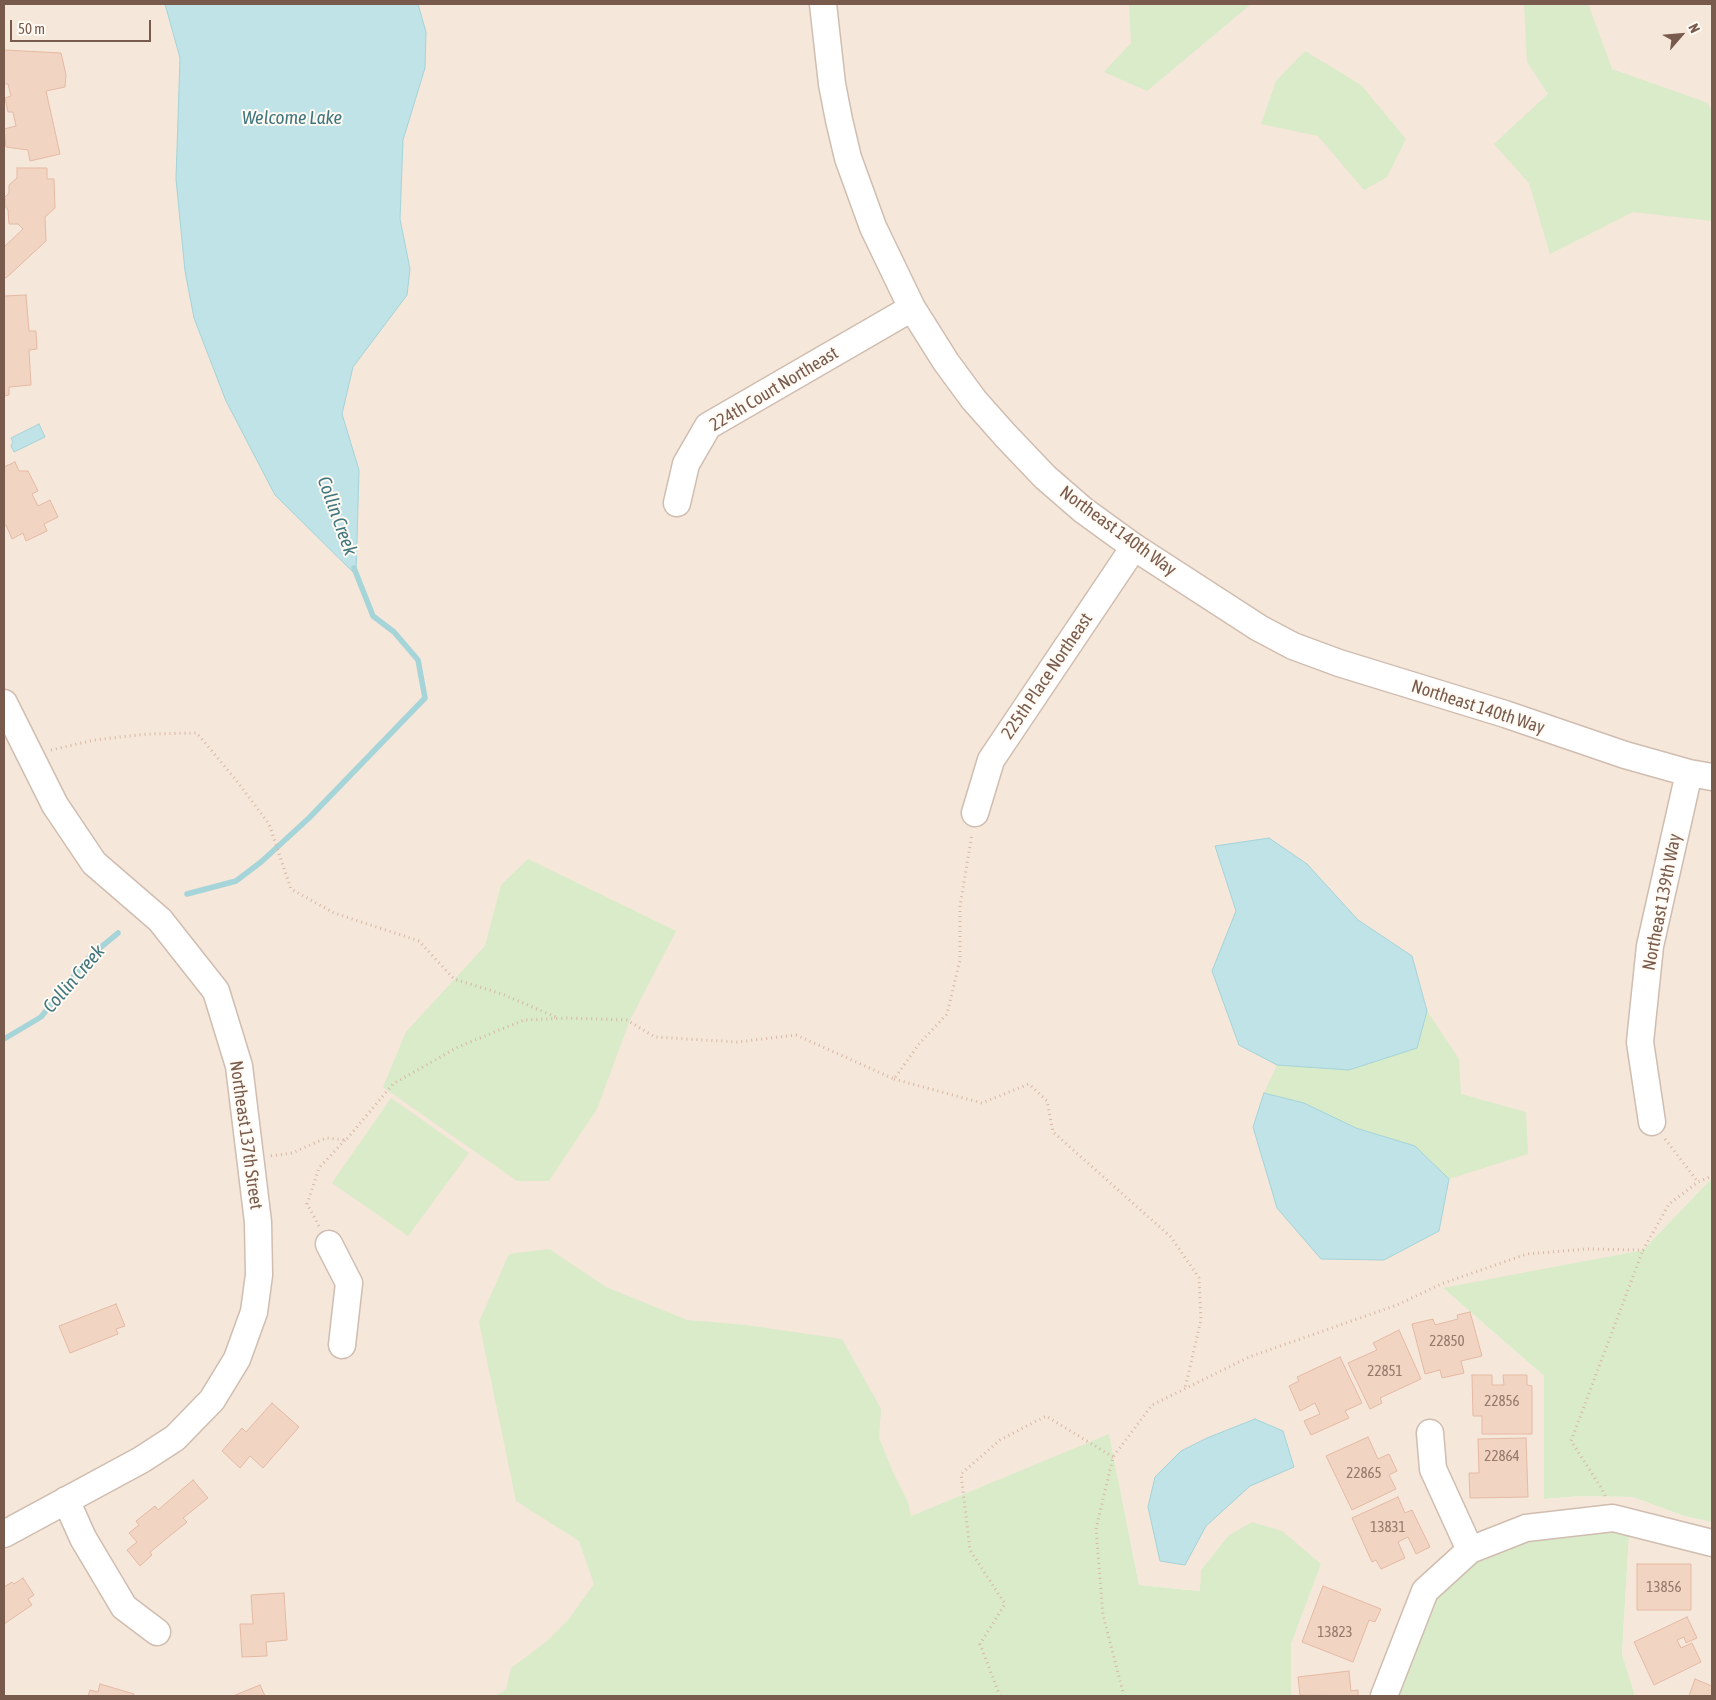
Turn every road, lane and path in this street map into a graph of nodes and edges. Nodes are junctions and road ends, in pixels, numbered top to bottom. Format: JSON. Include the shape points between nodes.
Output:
{"nodes":[{"id":1,"x":823,"y":4,"type":"edge"},
{"id":2,"x":912,"y":308,"type":"junction"},
{"id":3,"x":677,"y":503,"type":"dead end"},
{"id":4,"x":1134,"y":547,"type":"junction"},
{"id":5,"x":4,"y":703,"type":"edge"},
{"id":6,"x":30,"y":755,"type":"junction"},
{"id":7,"x":1701,"y":775,"type":"edge"},
{"id":8,"x":975,"y":813,"type":"joint"},
{"id":9,"x":559,"y":1018,"type":"junction"},
{"id":10,"x":894,"y":1079,"type":"junction"},
{"id":11,"x":1652,"y":1122,"type":"joint"},
{"id":12,"x":346,"y":1140,"type":"junction"},
{"id":13,"x":251,"y":1159,"type":"junction"},
{"id":14,"x":1712,"y":1176,"type":"edge"},
{"id":15,"x":1698,"y":1182,"type":"junction"},
{"id":16,"x":329,"y":1244,"type":"joint"},
{"id":17,"x":1643,"y":1250,"type":"junction"},
{"id":18,"x":342,"y":1345,"type":"dead end"},
{"id":19,"x":1185,"y":1389,"type":"junction"},
{"id":20,"x":1430,"y":1433,"type":"dead end"},
{"id":21,"x":1113,"y":1457,"type":"junction"},
{"id":22,"x":66,"y":1500,"type":"junction"},
{"id":23,"x":1613,"y":1518,"type":"junction"},
{"id":24,"x":4,"y":1534,"type":"edge"},
{"id":25,"x":1712,"y":1543,"type":"edge"},
{"id":26,"x":1470,"y":1550,"type":"junction"},
{"id":27,"x":157,"y":1632,"type":"dead end"},
{"id":28,"x":1000,"y":1696,"type":"edge"},
{"id":29,"x":1124,"y":1696,"type":"edge"},
{"id":30,"x":1384,"y":1696,"type":"edge"}],
"edges":[{"from":1,"to":2,"type":"street","name":"Northeast 140th Way","via":[[832,84],[848,158],[873,228]]},
{"from":2,"to":3,"type":"street","name":"224th Court Northeast","via":[[708,426],[686,464]]},
{"from":2,"to":4,"type":"street","name":"Northeast 140th Way","via":[[946,362],[1005,436],[1045,477]]},
{"from":4,"to":7,"type":"street","name":"Northeast 140th Way","via":[[1259,628],[1293,646],[1616,752]]},
{"from":4,"to":8,"type":"street","name":"225th Place Northeast","via":[[990,760]]},
{"from":5,"to":6,"type":"street","name":"Northeast 137th Street"},
{"from":6,"to":9,"type":"path","via":[[103,739],[197,733],[268,824],[291,889],[334,913],[419,941],[454,979],[502,994]]},
{"from":6,"to":13,"type":"street","name":"Northeast 137th Street","via":[[55,805],[94,863],[160,920],[216,991],[239,1066]]},
{"from":7,"to":11,"type":"street","name":"Northeast 139th Way","via":[[1650,946],[1640,1042]]},
{"from":8,"to":10,"type":"path","via":[[960,906],[960,960],[947,1014],[919,1044]]},
{"from":9,"to":10,"type":"path","via":[[627,1020],[656,1037],[737,1042],[796,1035]]},
{"from":9,"to":12,"type":"path","via":[[524,1020],[450,1051],[393,1084]]},
{"from":10,"to":19,"type":"path","via":[[982,1102],[1029,1084],[1048,1101],[1053,1132],[1171,1236],[1199,1278],[1201,1320]]},
{"from":11,"to":15,"type":"path"},
{"from":12,"to":13,"type":"path","via":[[326,1138],[292,1153]]},
{"from":12,"to":16,"type":"path","via":[[319,1168],[307,1204]]},
{"from":13,"to":22,"type":"street","name":"Northeast 137th Street","via":[[258,1222],[259,1275],[254,1312],[237,1359],[212,1400],[175,1438]]},
{"from":14,"to":15,"type":"path"},
{"from":15,"to":17,"type":"path","via":[[1669,1204]]},
{"from":16,"to":18,"type":"street","via":[[349,1283]]},
{"from":17,"to":19,"type":"path","via":[[1527,1254],[1249,1358]]},
{"from":17,"to":23,"type":"path","via":[[1571,1442],[1602,1489]]},
{"from":19,"to":21,"type":"path","via":[[1152,1405]]},
{"from":20,"to":26,"type":"street","via":[[1433,1469]]},
{"from":21,"to":28,"type":"path","via":[[1046,1416],[1000,1440],[961,1474],[970,1550],[1005,1604],[980,1644]]},
{"from":21,"to":29,"type":"path","via":[[1096,1529],[1103,1615]]},
{"from":22,"to":24,"type":"street","name":"Northeast 137th Street"},
{"from":22,"to":27,"type":"street","via":[[124,1607]]},
{"from":23,"to":25,"type":"street"},
{"from":23,"to":26,"type":"street","via":[[1526,1528]]},
{"from":26,"to":30,"type":"street","via":[[1425,1591]]}]}
